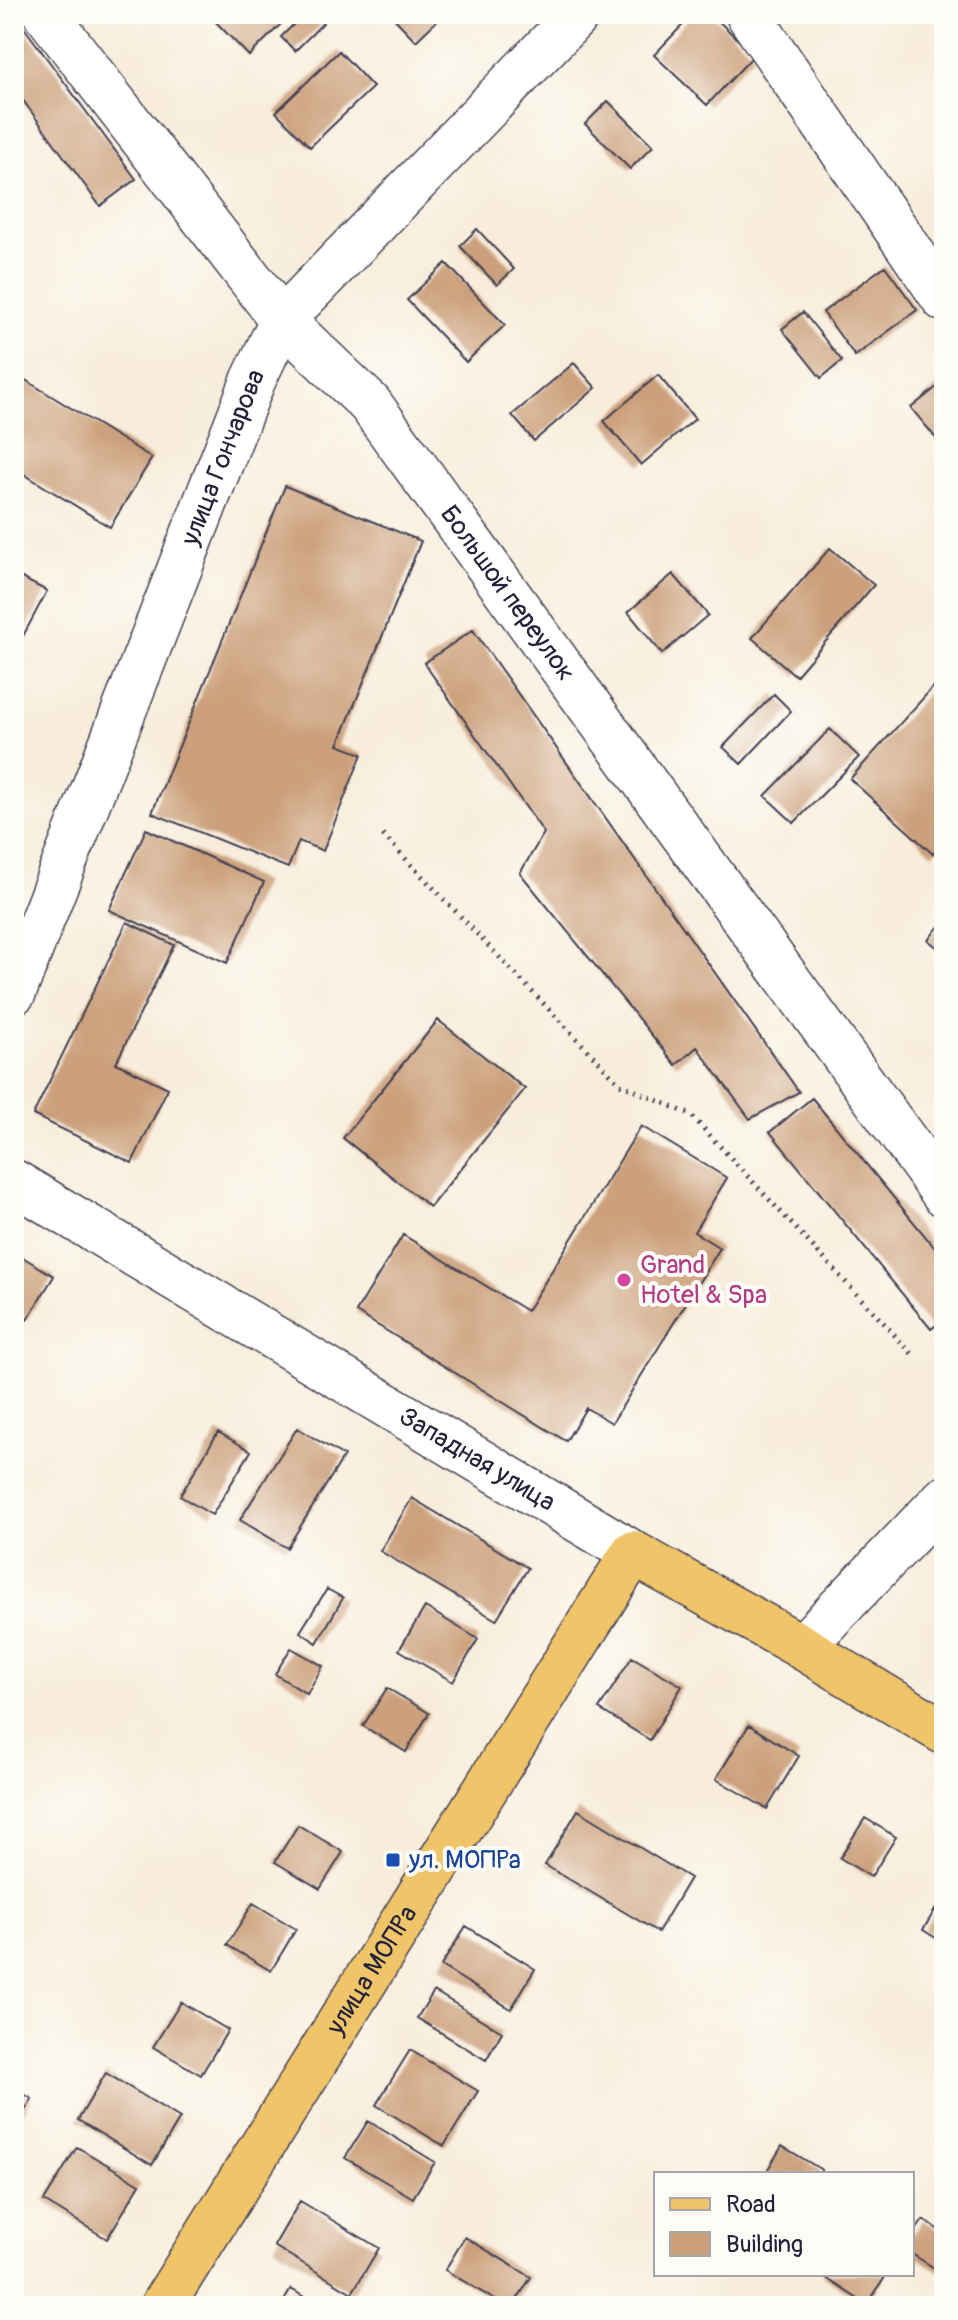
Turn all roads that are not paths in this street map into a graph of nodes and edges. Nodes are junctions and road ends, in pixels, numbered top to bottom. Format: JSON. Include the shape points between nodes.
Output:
{"nodes":[{"id":1,"x":46,"y":14,"type":"edge"},
{"id":2,"x":578,"y":14,"type":"edge"},
{"id":3,"x":748,"y":14,"type":"edge"},
{"id":4,"x":944,"y":299,"type":"edge"},
{"id":5,"x":282,"y":320,"type":"junction"},
{"id":6,"x":14,"y":992,"type":"edge"},
{"id":7,"x":14,"y":1182,"type":"edge"},
{"id":8,"x":944,"y":1194,"type":"edge"},
{"id":9,"x":944,"y":1499,"type":"edge"},
{"id":10,"x":633,"y":1553,"type":"junction"},
{"id":11,"x":802,"y":1647,"type":"junction"},
{"id":12,"x":944,"y":1732,"type":"edge"},
{"id":13,"x":162,"y":2306,"type":"edge"}],
"edges":[{"from":1,"to":5,"type":"street","name":"Большой переулок"},
{"from":2,"to":5,"type":"street","name":"улица Гончарова"},
{"from":3,"to":4,"type":"street"},
{"from":5,"to":6,"type":"street","name":"улица Гончарова","via":[[253,381]]},
{"from":5,"to":8,"type":"street","name":"Большой переулок","via":[[370,404]]},
{"from":7,"to":10,"type":"street","name":"Западная улица"},
{"from":9,"to":11,"type":"street"},
{"from":10,"to":11,"type":"main road","name":"Западная улица"},
{"from":10,"to":13,"type":"main road","name":"улица МОПРа"},
{"from":11,"to":12,"type":"main road","name":"Западная улица"}]}
